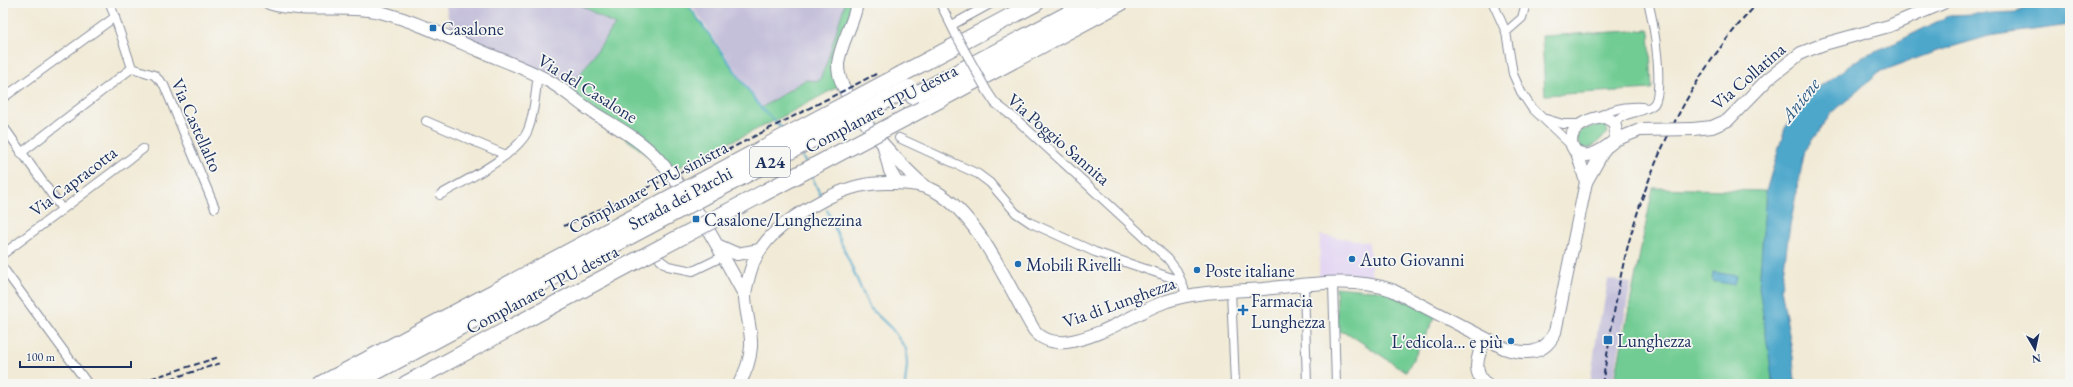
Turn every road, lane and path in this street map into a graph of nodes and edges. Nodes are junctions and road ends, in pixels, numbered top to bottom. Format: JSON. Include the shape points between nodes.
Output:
{"nodes":[{"id":1,"x":110,"y":3,"type":"edge"},
{"id":2,"x":269,"y":3,"type":"edge"},
{"id":3,"x":857,"y":3,"type":"edge"},
{"id":4,"x":940,"y":3,"type":"edge"},
{"id":5,"x":992,"y":3,"type":"edge"},
{"id":6,"x":1036,"y":3,"type":"edge"},
{"id":7,"x":1068,"y":3,"type":"edge"},
{"id":8,"x":1089,"y":3,"type":"edge"},
{"id":9,"x":1120,"y":3,"type":"edge"},
{"id":10,"x":1493,"y":3,"type":"edge"},
{"id":11,"x":1526,"y":3,"type":"edge"},
{"id":12,"x":1648,"y":3,"type":"edge"},
{"id":13,"x":1943,"y":3,"type":"edge"},
{"id":14,"x":115,"y":18,"type":"junction"},
{"id":15,"x":952,"y":25,"type":"junction"},
{"id":16,"x":1506,"y":32,"type":"junction"},
{"id":17,"x":132,"y":68,"type":"junction"},
{"id":18,"x":538,"y":75,"type":"junction"},
{"id":19,"x":912,"y":92,"type":"junction"},
{"id":20,"x":3,"y":98,"type":"edge"},
{"id":21,"x":1649,"y":108,"type":"junction"},
{"id":22,"x":1542,"y":117,"type":"junction"},
{"id":23,"x":1597,"y":118,"type":"junction"},
{"id":24,"x":426,"y":121,"type":"dead end"},
{"id":25,"x":1582,"y":124,"type":"junction"},
{"id":26,"x":1614,"y":124,"type":"junction"},
{"id":27,"x":3,"y":126,"type":"edge"},
{"id":28,"x":1640,"y":130,"type":"junction"},
{"id":29,"x":899,"y":138,"type":"dead end"},
{"id":30,"x":1615,"y":140,"type":"junction"},
{"id":31,"x":1605,"y":148,"type":"junction"},
{"id":32,"x":143,"y":149,"type":"dead end"},
{"id":33,"x":1575,"y":150,"type":"junction"},
{"id":34,"x":21,"y":153,"type":"junction"},
{"id":35,"x":506,"y":155,"type":"junction"},
{"id":36,"x":893,"y":163,"type":"junction"},
{"id":37,"x":1586,"y":182,"type":"junction"},
{"id":38,"x":872,"y":183,"type":"junction"},
{"id":39,"x":897,"y":183,"type":"junction"},
{"id":40,"x":925,"y":187,"type":"junction"},
{"id":41,"x":440,"y":195,"type":"dead end"},
{"id":42,"x":215,"y":208,"type":"dead end"},
{"id":43,"x":62,"y":209,"type":"junction"},
{"id":44,"x":633,"y":240,"type":"junction"},
{"id":45,"x":760,"y":250,"type":"junction"},
{"id":46,"x":3,"y":254,"type":"edge"},
{"id":47,"x":737,"y":254,"type":"junction"},
{"id":48,"x":724,"y":256,"type":"junction"},
{"id":49,"x":660,"y":260,"type":"dead end"},
{"id":50,"x":752,"y":267,"type":"junction"},
{"id":51,"x":3,"y":268,"type":"edge"},
{"id":52,"x":1181,"y":281,"type":"junction"},
{"id":53,"x":1333,"y":284,"type":"junction"},
{"id":54,"x":1304,"y":286,"type":"junction"},
{"id":55,"x":1231,"y":291,"type":"junction"},
{"id":56,"x":745,"y":296,"type":"junction"},
{"id":57,"x":1187,"y":296,"type":"junction"},
{"id":58,"x":1486,"y":339,"type":"junction"},
{"id":59,"x":1339,"y":383,"type":"edge"},
{"id":60,"x":88,"y":384,"type":"edge"},
{"id":61,"x":322,"y":384,"type":"edge"},
{"id":62,"x":353,"y":384,"type":"edge"},
{"id":63,"x":374,"y":384,"type":"edge"},
{"id":64,"x":406,"y":384,"type":"edge"},
{"id":65,"x":740,"y":384,"type":"edge"},
{"id":66,"x":1235,"y":384,"type":"edge"},
{"id":67,"x":1306,"y":384,"type":"edge"},
{"id":68,"x":1486,"y":384,"type":"edge"}],
"edges":[{"from":1,"to":14,"type":"street"},
{"from":2,"to":18,"type":"street","name":"Via del Casalone","via":[[291,7],[358,9],[383,13]]},
{"from":3,"to":36,"type":"street","via":[[840,57],[839,76],[846,95],[883,144]]},
{"from":4,"to":15,"type":"street","name":"Via Poggio Sannita"},
{"from":5,"to":15,"type":"street"},
{"from":6,"to":19,"type":"highway","name":"Complanare TPU sinistra"},
{"from":7,"to":19,"type":"highway","name":"Strada dei Parchi","number":"A24"},
{"from":8,"to":19,"type":"highway","name":"Strada dei Parchi","number":"A24"},
{"from":9,"to":19,"type":"highway","name":"Complanare TPU destra"},
{"from":10,"to":16,"type":"street"},
{"from":11,"to":16,"type":"street","via":[[1522,18]]},
{"from":12,"to":21,"type":"street","via":[[1656,50],[1659,95],[1657,101]]},
{"from":13,"to":28,"type":"street","name":"Via Collatina","bridge":true,"via":[[1890,26],[1801,53],[1768,79],[1728,120],[1712,127]]},
{"from":14,"to":17,"type":"street"},
{"from":14,"to":20,"type":"street"},
{"from":15,"to":52,"type":"street","name":"Via Poggio Sannita","bridge":true,"via":[[986,92],[995,103],[1017,120],[1168,259]]},
{"from":16,"to":22,"type":"street","via":[[1516,83],[1525,100]]},
{"from":17,"to":34,"type":"street"},
{"from":17,"to":42,"type":"street","name":"Via Castellalto","via":[[152,74],[163,83]]},
{"from":18,"to":35,"type":"street","via":[[529,129]]},
{"from":18,"to":48,"type":"street","name":"Via del Casalone","via":[[628,134],[654,155],[679,186]]},
{"from":19,"to":44,"type":"highway","name":"Strada dei Parchi","number":"A24"},
{"from":19,"to":44,"type":"highway","name":"Complanare TPU sinistra","bridge":true},
{"from":21,"to":23,"type":"street","via":[[1619,108]]},
{"from":21,"to":26,"type":"street","via":[[1627,114]]},
{"from":22,"to":25,"type":"street","via":[[1561,123]]},
{"from":22,"to":33,"type":"street"},
{"from":23,"to":25,"type":"street"},
{"from":23,"to":26,"type":"street","via":[[1605,117]]},
{"from":24,"to":35,"type":"street"},
{"from":25,"to":33,"type":"street","via":[[1572,134],[1571,140]]},
{"from":26,"to":28,"type":"street","name":"Via Collatina"},
{"from":26,"to":30,"type":"street"},
{"from":27,"to":34,"type":"street"},
{"from":28,"to":30,"type":"street","name":"Via Collatina"},
{"from":29,"to":52,"type":"street","via":[[978,174],[1016,213],[1032,223],[1096,252]]},
{"from":30,"to":31,"type":"street"},
{"from":31,"to":33,"type":"street","via":[[1588,156]]},
{"from":31,"to":37,"type":"street"},
{"from":32,"to":43,"type":"street","name":"Via Capracotta"},
{"from":33,"to":37,"type":"street"},
{"from":34,"to":43,"type":"street"},
{"from":35,"to":41,"type":"street"},
{"from":36,"to":38,"type":"street"},
{"from":36,"to":39,"type":"street"},
{"from":36,"to":40,"type":"street"},
{"from":37,"to":58,"type":"street","via":[[1557,326],[1550,343],[1540,350],[1525,353],[1510,350]]},
{"from":38,"to":39,"type":"street"},
{"from":38,"to":45,"type":"street","via":[[842,191],[799,213],[777,230]]},
{"from":39,"to":40,"type":"street"},
{"from":40,"to":57,"type":"street","name":"Via di Lunghezza","via":[[947,200],[971,225],[1000,268],[1034,330],[1046,340],[1076,340],[1158,305]]},
{"from":43,"to":46,"type":"street","name":"Via Capracotta"},
{"from":44,"to":61,"type":"highway","name":"Complanare TPU sinistra"},
{"from":44,"to":62,"type":"highway","name":"Strada dei Parchi","number":"A24"},
{"from":44,"to":63,"type":"highway","name":"Strada dei Parchi","number":"A24"},
{"from":44,"to":64,"type":"highway","name":"Complanare TPU destra"},
{"from":45,"to":47,"type":"street"},
{"from":45,"to":50,"type":"street"},
{"from":47,"to":48,"type":"street"},
{"from":47,"to":50,"type":"street"},
{"from":48,"to":49,"type":"street","via":[[693,271],[668,266]]},
{"from":48,"to":50,"type":"street","via":[[741,269]]},
{"from":48,"to":56,"type":"street","name":"Via del Casalone"},
{"from":50,"to":56,"type":"street"},
{"from":51,"to":60,"type":"street"},
{"from":52,"to":57,"type":"street","name":"Via Poggio Sannita"},
{"from":53,"to":54,"type":"street","name":"Via di Lunghezza"},
{"from":53,"to":58,"type":"street","name":"Via di Lunghezza","via":[[1367,284],[1392,290]]},
{"from":53,"to":59,"type":"street"},
{"from":54,"to":55,"type":"street","name":"Via di Lunghezza"},
{"from":54,"to":67,"type":"street"},
{"from":55,"to":57,"type":"street","name":"Via di Lunghezza"},
{"from":55,"to":66,"type":"street"},
{"from":56,"to":65,"type":"street","via":[[751,347]]},
{"from":58,"to":68,"type":"street","via":[[1478,355],[1477,369],[1480,378]]}]}
